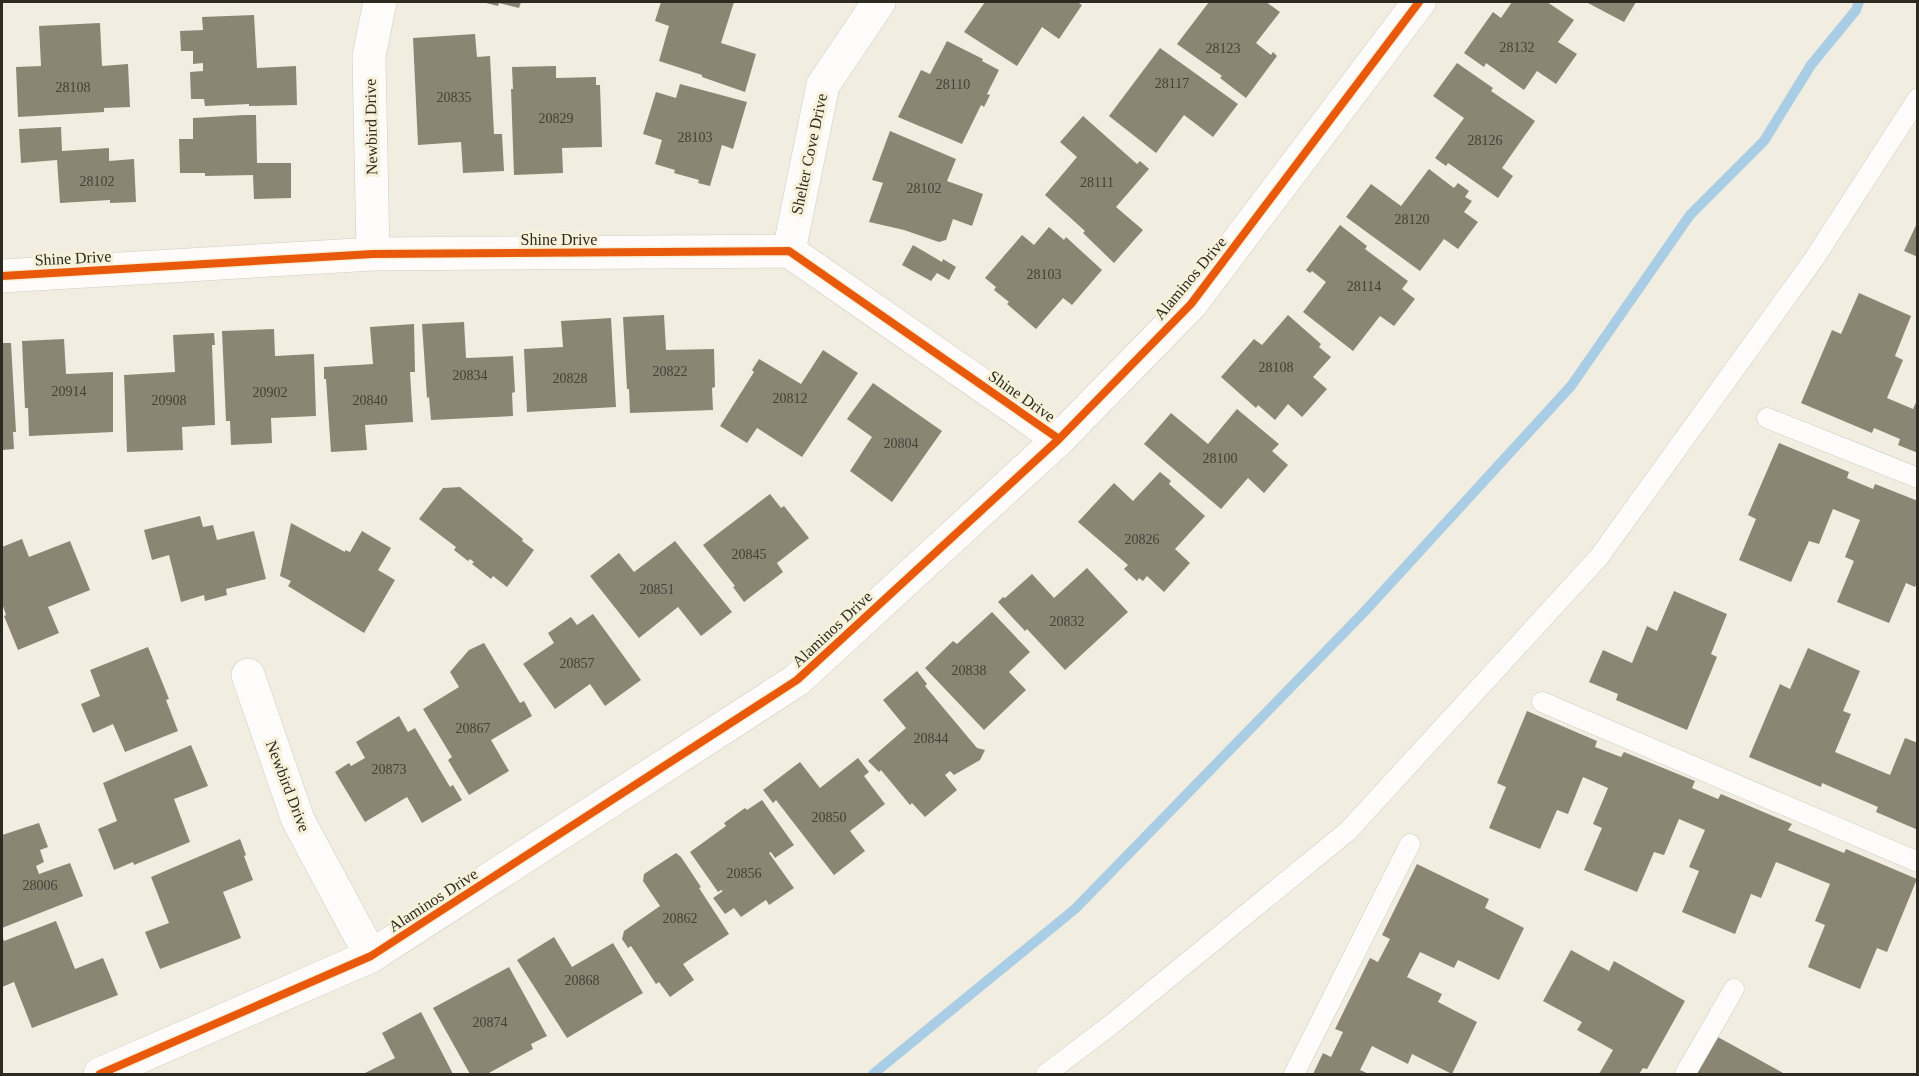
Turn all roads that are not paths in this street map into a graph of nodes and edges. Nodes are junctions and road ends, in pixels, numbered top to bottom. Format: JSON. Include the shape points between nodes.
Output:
{"nodes":[{"id":1,"x":380,"y":2,"type":"edge"},
{"id":2,"x":879,"y":2,"type":"edge"},
{"id":3,"x":1419,"y":2,"type":"edge"},
{"id":4,"x":1917,"y":98,"type":"edge"},
{"id":5,"x":789,"y":251,"type":"junction"},
{"id":6,"x":373,"y":254,"type":"junction"},
{"id":7,"x":2,"y":276,"type":"edge"},
{"id":8,"x":1767,"y":418,"type":"dead end"},
{"id":9,"x":1059,"y":439,"type":"junction"},
{"id":10,"x":1917,"y":478,"type":"edge"},
{"id":11,"x":248,"y":675,"type":"dead end"},
{"id":12,"x":1542,"y":702,"type":"dead end"},
{"id":13,"x":1410,"y":844,"type":"dead end"},
{"id":14,"x":1917,"y":862,"type":"edge"},
{"id":15,"x":371,"y":956,"type":"junction"},
{"id":16,"x":1734,"y":989,"type":"dead end"},
{"id":17,"x":100,"y":1074,"type":"edge"},
{"id":18,"x":1046,"y":1074,"type":"edge"},
{"id":19,"x":1294,"y":1074,"type":"edge"},
{"id":20,"x":1685,"y":1074,"type":"edge"}],
"edges":[{"from":1,"to":6,"type":"street","name":"Newbird Drive","via":[[369,56]]},
{"from":2,"to":5,"type":"street","name":"Shelter Cove Drive","via":[[823,85]]},
{"from":3,"to":9,"type":"street","name":"Alaminos Drive","via":[[1191,304]]},
{"from":4,"to":18,"type":"lane","via":[[1814,259],[1599,557],[1348,831]]},
{"from":5,"to":6,"type":"street","name":"Shine Drive"},
{"from":5,"to":9,"type":"street","name":"Shine Drive"},
{"from":6,"to":7,"type":"street","name":"Shine Drive"},
{"from":8,"to":10,"type":"lane"},
{"from":9,"to":15,"type":"street","name":"Alaminos Drive","via":[[797,680]]},
{"from":11,"to":15,"type":"street","name":"Newbird Drive","via":[[298,820]]},
{"from":12,"to":14,"type":"lane"},
{"from":13,"to":19,"type":"lane"},
{"from":15,"to":17,"type":"street","name":"Alaminos Drive"},
{"from":16,"to":20,"type":"lane"}]}
